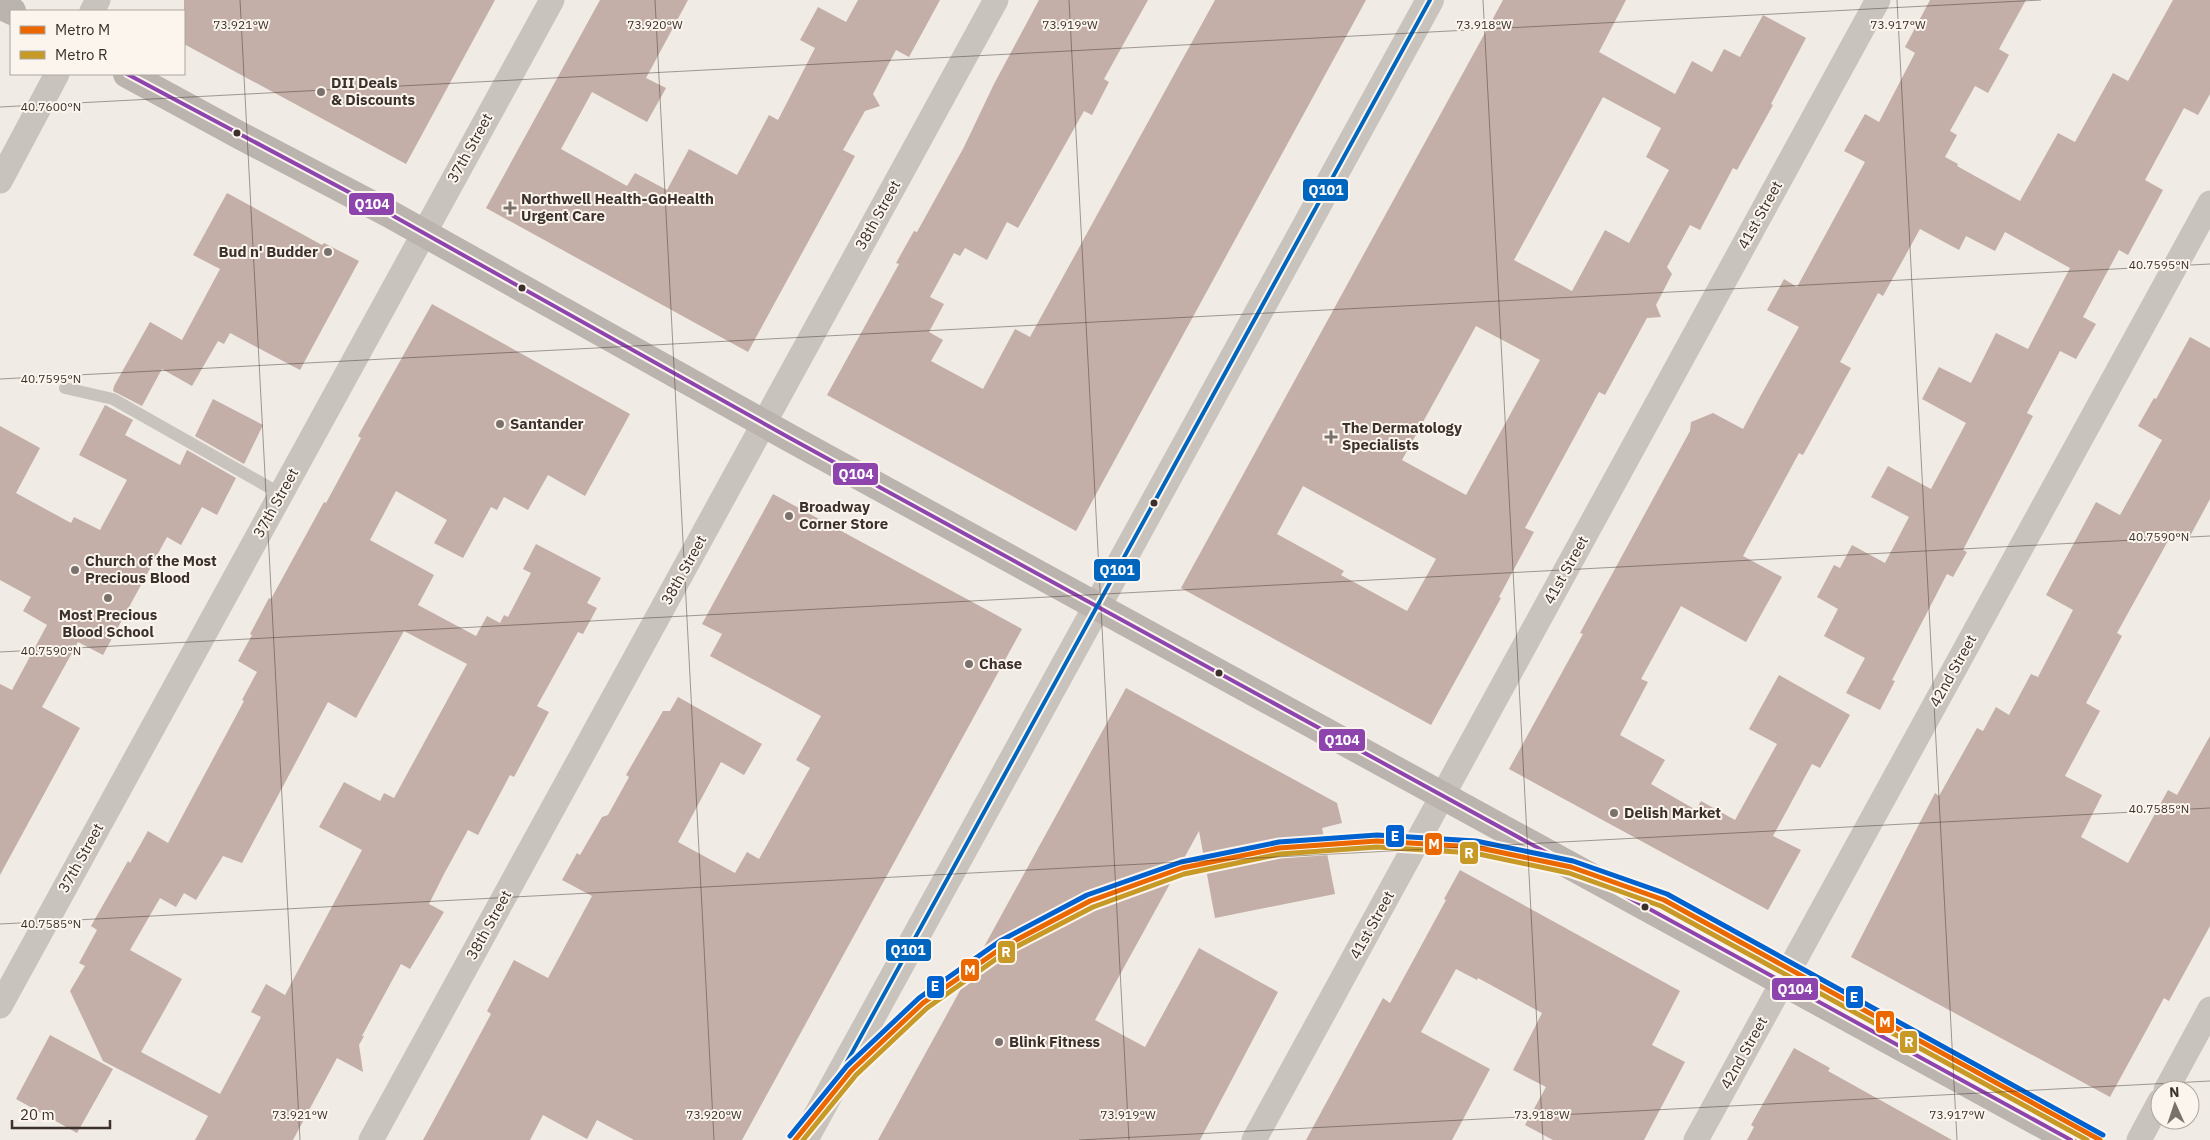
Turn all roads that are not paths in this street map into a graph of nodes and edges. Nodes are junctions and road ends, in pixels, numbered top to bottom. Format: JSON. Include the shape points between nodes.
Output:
{"nodes":[{"id":1,"x":552,"y":0,"type":"edge"},
{"id":2,"x":996,"y":0,"type":"edge"},
{"id":3,"x":1430,"y":0,"type":"edge"},
{"id":4,"x":1878,"y":0,"type":"edge"},
{"id":5,"x":57,"y":75,"type":"edge"},
{"id":6,"x":129,"y":75,"type":"edge"},
{"id":7,"x":0,"y":181,"type":"edge"},
{"id":8,"x":2210,"y":203,"type":"edge"},
{"id":9,"x":423,"y":233,"type":"junction"},
{"id":10,"x":65,"y":388,"type":"dead end"},
{"id":11,"x":764,"y":424,"type":"junction"},
{"id":12,"x":281,"y":494,"type":"junction"},
{"id":13,"x":1097,"y":606,"type":"junction"},
{"id":14,"x":1443,"y":795,"type":"junction"},
{"id":15,"x":1783,"y":982,"type":"junction"},
{"id":16,"x":0,"y":1006,"type":"edge"},
{"id":17,"x":2210,"y":1009,"type":"edge"},
{"id":18,"x":2171,"y":1080,"type":"edge"},
{"id":19,"x":2150,"y":1120,"type":"edge"},
{"id":20,"x":371,"y":1140,"type":"edge"},
{"id":21,"x":804,"y":1140,"type":"edge"},
{"id":22,"x":1254,"y":1140,"type":"edge"},
{"id":23,"x":1696,"y":1140,"type":"edge"},
{"id":24,"x":2071,"y":1140,"type":"edge"},
{"id":25,"x":2139,"y":1140,"type":"edge"}],
"edges":[{"from":1,"to":9,"type":"street","name":"37th Street"},
{"from":2,"to":11,"type":"street","name":"38th Street"},
{"from":3,"to":13,"type":"street"},
{"from":4,"to":14,"type":"street","name":"41st Street"},
{"from":5,"to":7,"type":"street"},
{"from":6,"to":9,"type":"main road"},
{"from":8,"to":15,"type":"street","name":"42nd Street"},
{"from":9,"to":11,"type":"main road"},
{"from":9,"to":12,"type":"street","name":"37th Street"},
{"from":10,"to":12,"type":"lane","via":[[113,399]]},
{"from":11,"to":13,"type":"main road"},
{"from":11,"to":20,"type":"street","name":"38th Street"},
{"from":12,"to":16,"type":"street","name":"37th Street"},
{"from":13,"to":14,"type":"main road"},
{"from":13,"to":21,"type":"street"},
{"from":14,"to":15,"type":"main road"},
{"from":14,"to":22,"type":"street","name":"41st Street"},
{"from":15,"to":23,"type":"street","name":"42nd Street"},
{"from":15,"to":24,"type":"main road"},
{"from":17,"to":18,"type":"street"},
{"from":19,"to":25,"type":"street"}]}
